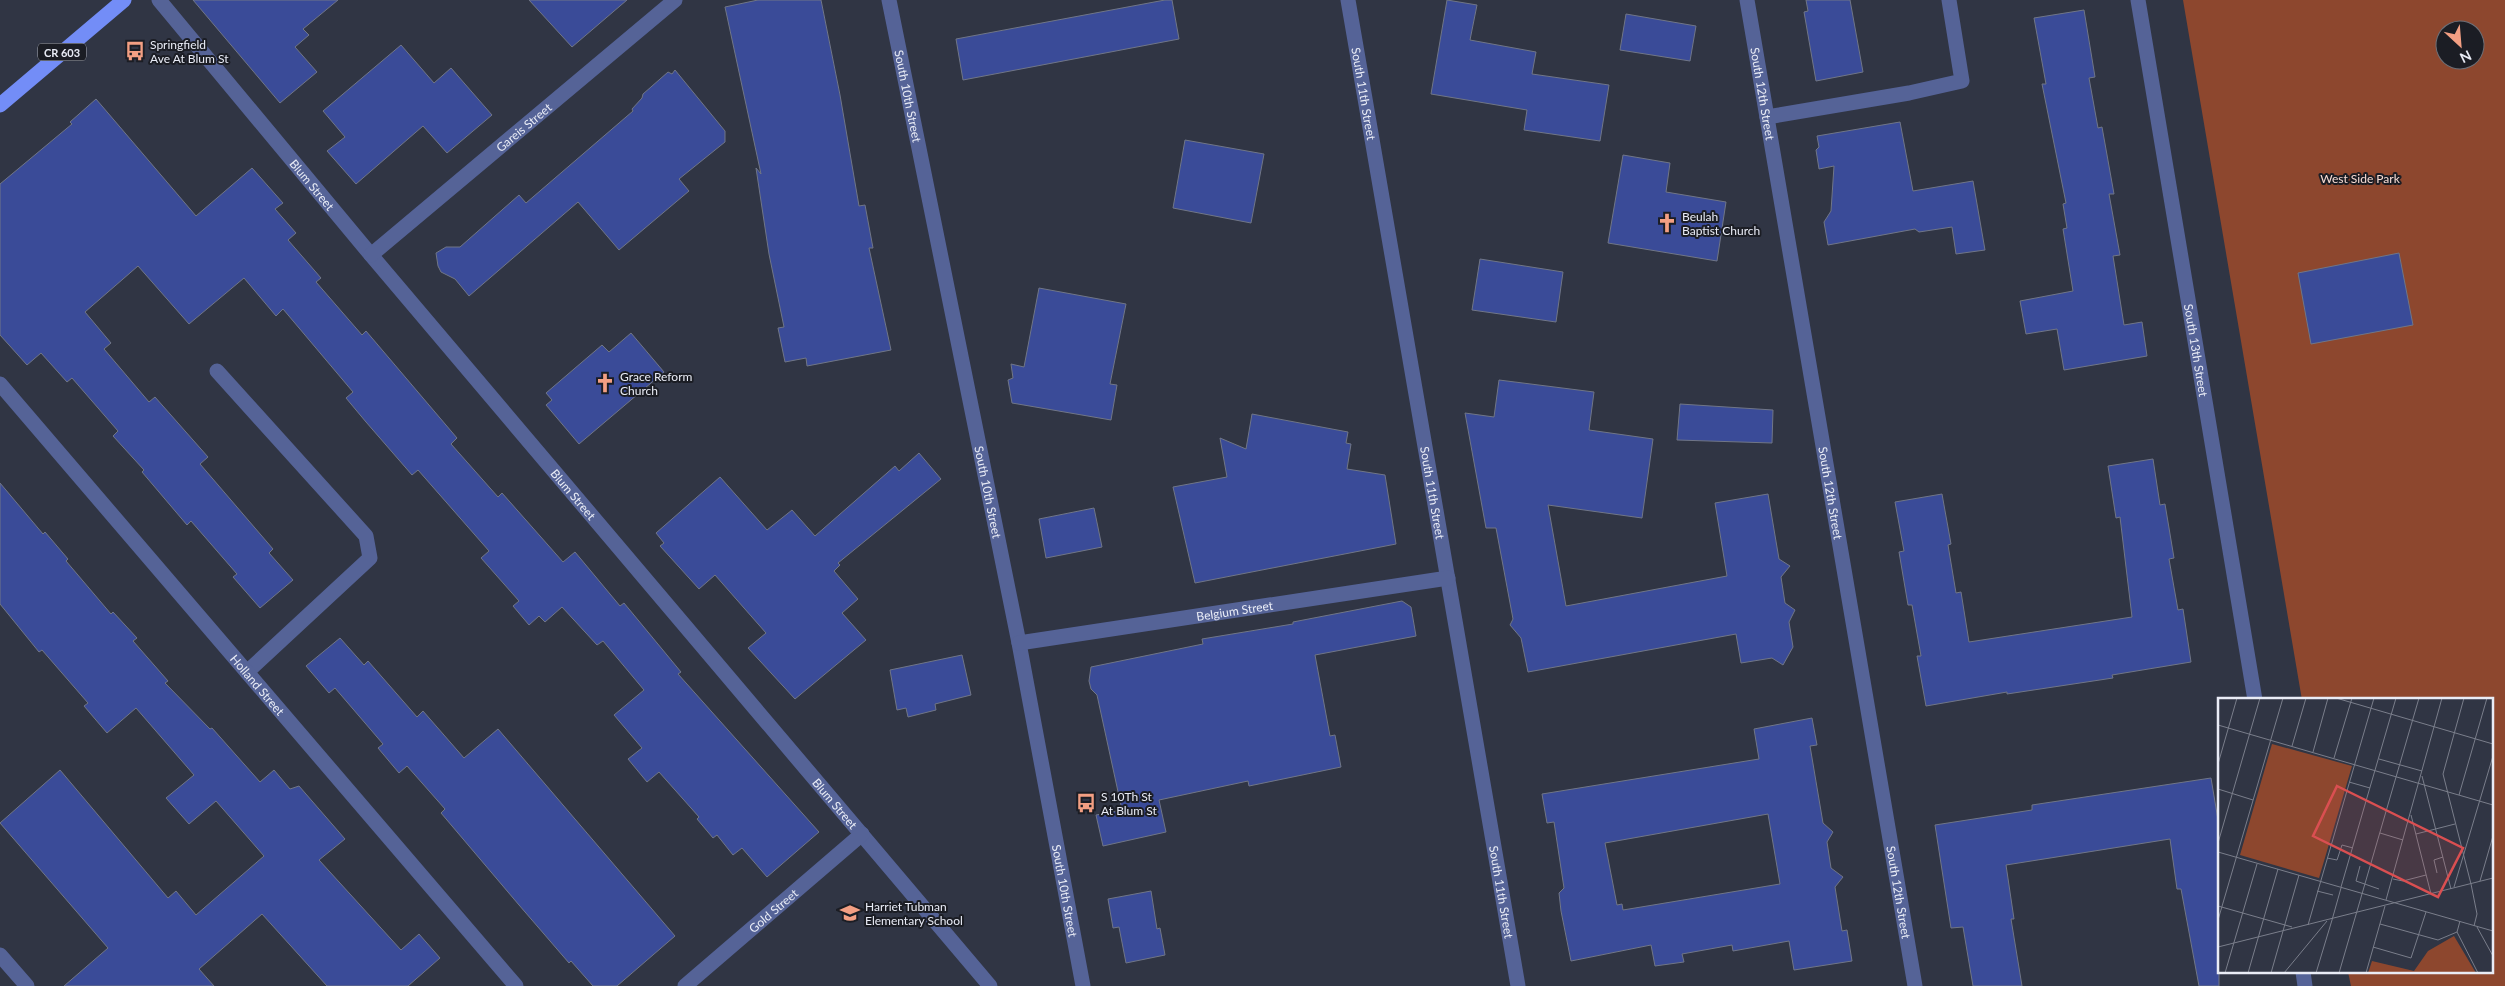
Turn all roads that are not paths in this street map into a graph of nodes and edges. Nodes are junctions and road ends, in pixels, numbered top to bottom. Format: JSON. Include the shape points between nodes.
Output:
{"nodes":[{"id":1,"x":124,"y":0,"type":"edge"},
{"id":2,"x":159,"y":0,"type":"edge"},
{"id":3,"x":675,"y":0,"type":"edge"},
{"id":4,"x":889,"y":0,"type":"edge"},
{"id":5,"x":1348,"y":0,"type":"edge"},
{"id":6,"x":1747,"y":0,"type":"edge"},
{"id":7,"x":1949,"y":0,"type":"edge"},
{"id":8,"x":2138,"y":0,"type":"edge"},
{"id":9,"x":0,"y":105,"type":"edge"},
{"id":10,"x":1768,"y":117,"type":"junction"},
{"id":11,"x":371,"y":255,"type":"junction"},
{"id":12,"x":217,"y":371,"type":"dead end"},
{"id":13,"x":0,"y":384,"type":"edge"},
{"id":14,"x":1448,"y":578,"type":"junction"},
{"id":15,"x":1019,"y":643,"type":"junction"},
{"id":16,"x":247,"y":672,"type":"junction"},
{"id":17,"x":2255,"y":698,"type":"edge"},
{"id":18,"x":862,"y":834,"type":"junction"},
{"id":19,"x":0,"y":955,"type":"edge"},
{"id":20,"x":27,"y":986,"type":"edge"},
{"id":21,"x":516,"y":986,"type":"edge"},
{"id":22,"x":685,"y":986,"type":"edge"},
{"id":23,"x":990,"y":986,"type":"edge"},
{"id":24,"x":1083,"y":986,"type":"edge"},
{"id":25,"x":1518,"y":986,"type":"edge"},
{"id":26,"x":1915,"y":986,"type":"edge"}],
"edges":[{"from":1,"to":9,"type":"main road","number":"CR 603"},
{"from":2,"to":11,"type":"street","name":"Blum Street"},
{"from":3,"to":11,"type":"street","name":"Gareis Street"},
{"from":4,"to":15,"type":"street","name":"South 10th Street"},
{"from":5,"to":14,"type":"street","name":"South 11th Street"},
{"from":6,"to":10,"type":"street","name":"South 12th Street"},
{"from":7,"to":10,"type":"street","via":[[1962,81]]},
{"from":8,"to":17,"type":"street","name":"South 13th Street"},
{"from":10,"to":26,"type":"street","name":"South 12th Street"},
{"from":11,"to":18,"type":"street","name":"Blum Street"},
{"from":12,"to":16,"type":"street","via":[[366,536],[370,558]]},
{"from":13,"to":16,"type":"street","name":"Holland Street"},
{"from":14,"to":15,"type":"street","name":"Belgium Street"},
{"from":14,"to":25,"type":"street","name":"South 11th Street"},
{"from":15,"to":24,"type":"street","name":"South 10th Street"},
{"from":16,"to":21,"type":"street","name":"Holland Street"},
{"from":18,"to":22,"type":"street","name":"Gold Street"},
{"from":18,"to":23,"type":"street","name":"Blum Street"},
{"from":19,"to":20,"type":"street"}]}
